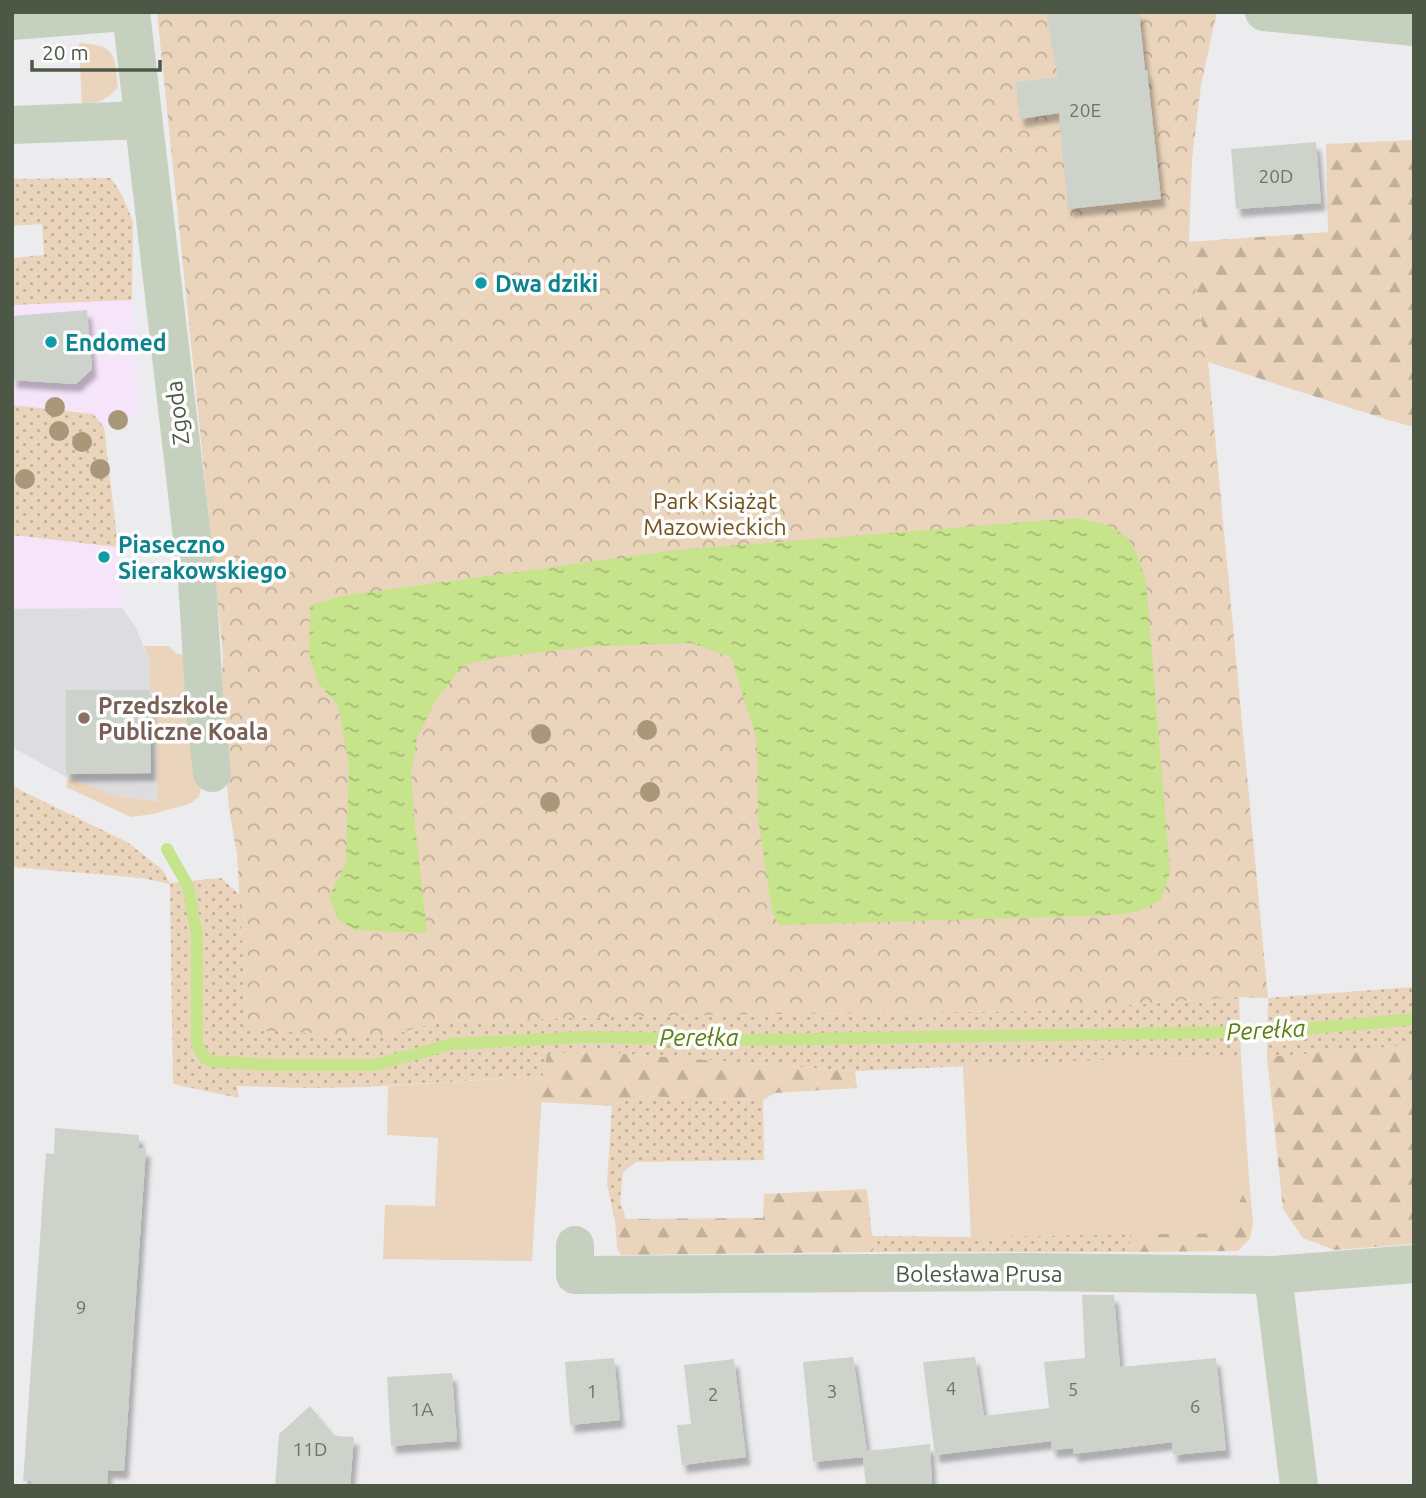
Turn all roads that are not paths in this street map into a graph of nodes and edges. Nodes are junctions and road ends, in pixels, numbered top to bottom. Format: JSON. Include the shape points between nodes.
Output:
{"nodes":[{"id":1,"x":124,"y":12,"type":"edge"},
{"id":2,"x":131,"y":12,"type":"edge"},
{"id":3,"x":1264,"y":12,"type":"edge"},
{"id":4,"x":12,"y":20,"type":"edge"},
{"id":5,"x":1414,"y":27,"type":"edge"},
{"id":6,"x":143,"y":120,"type":"junction"},
{"id":7,"x":12,"y":125,"type":"edge"},
{"id":8,"x":212,"y":773,"type":"dead end"},
{"id":9,"x":575,"y":1245,"type":"dead end"},
{"id":10,"x":1414,"y":1264,"type":"edge"},
{"id":11,"x":1273,"y":1275,"type":"junction"},
{"id":12,"x":1299,"y":1486,"type":"edge"}],
"edges":[{"from":1,"to":4,"type":"street"},
{"from":2,"to":6,"type":"street","name":"Zgoda"},
{"from":3,"to":5,"type":"street"},
{"from":6,"to":7,"type":"street"},
{"from":6,"to":8,"type":"street","name":"Zgoda","via":[[197,580]]},
{"from":9,"to":11,"type":"street","name":"Bolesława Prusa","via":[[575,1275]]},
{"from":10,"to":11,"type":"street","name":"Bolesława Prusa"},
{"from":11,"to":12,"type":"street"}]}
